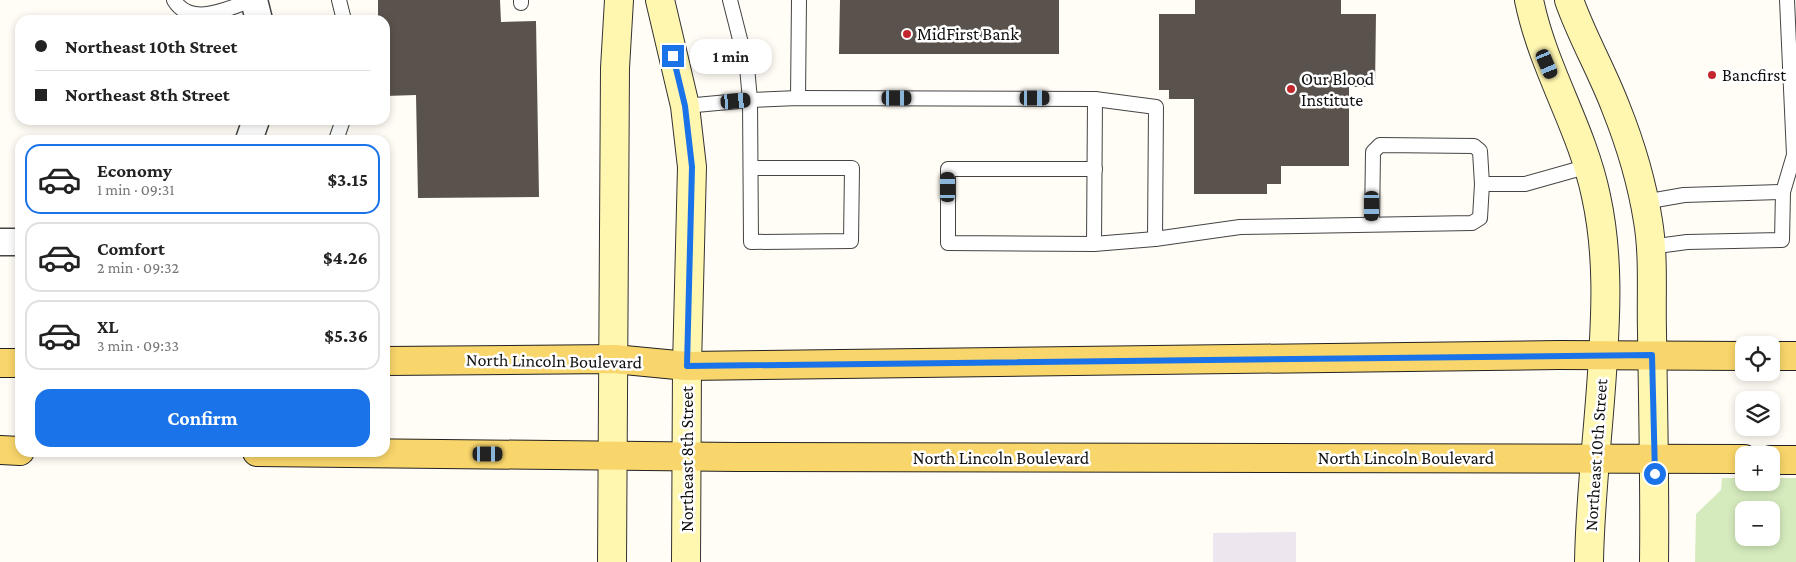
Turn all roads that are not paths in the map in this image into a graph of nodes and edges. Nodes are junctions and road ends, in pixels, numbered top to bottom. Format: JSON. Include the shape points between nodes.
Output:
{"nodes":[{"id":1,"x":174,"y":0,"type":"edge"},
{"id":2,"x":253,"y":0,"type":"edge"},
{"id":3,"x":339,"y":0,"type":"edge"},
{"id":4,"x":619,"y":0,"type":"edge"},
{"id":5,"x":660,"y":0,"type":"edge"},
{"id":6,"x":730,"y":0,"type":"edge"},
{"id":7,"x":799,"y":0,"type":"edge"},
{"id":8,"x":1529,"y":0,"type":"edge"},
{"id":9,"x":1569,"y":0,"type":"edge"},
{"id":10,"x":1787,"y":0,"type":"edge"},
{"id":11,"x":258,"y":15,"type":"edge"},
{"id":12,"x":343,"y":15,"type":"edge"},
{"id":13,"x":798,"y":98,"type":"junction"},
{"id":14,"x":1095,"y":98,"type":"junction"},
{"id":15,"x":750,"y":100,"type":"junction"},
{"id":16,"x":685,"y":106,"type":"junction"},
{"id":17,"x":1589,"y":166,"type":"junction"},
{"id":18,"x":751,"y":168,"type":"junction"},
{"id":19,"x":1095,"y":169,"type":"junction"},
{"id":20,"x":1482,"y":184,"type":"junction"},
{"id":21,"x":1783,"y":192,"type":"junction"},
{"id":22,"x":1644,"y":202,"type":"junction"},
{"id":23,"x":1372,"y":224,"type":"junction"},
{"id":24,"x":1155,"y":239,"type":"junction"},
{"id":25,"x":0,"y":242,"type":"edge"},
{"id":26,"x":15,"y":242,"type":"edge"},
{"id":27,"x":1094,"y":244,"type":"junction"},
{"id":28,"x":1650,"y":247,"type":"junction"},
{"id":29,"x":1603,"y":355,"type":"junction"},
{"id":30,"x":1652,"y":355,"type":"junction"},
{"id":31,"x":1735,"y":356,"type":"edge"},
{"id":32,"x":1780,"y":356,"type":"edge"},
{"id":33,"x":1796,"y":356,"type":"edge"},
{"id":34,"x":614,"y":359,"type":"junction"},
{"id":35,"x":390,"y":361,"type":"edge"},
{"id":36,"x":0,"y":363,"type":"edge"},
{"id":37,"x":15,"y":363,"type":"edge"},
{"id":38,"x":687,"y":366,"type":"junction"},
{"id":39,"x":0,"y":450,"type":"edge"},
{"id":40,"x":15,"y":450,"type":"edge"},
{"id":41,"x":390,"y":453,"type":"edge"},
{"id":42,"x":613,"y":456,"type":"junction"},
{"id":43,"x":687,"y":457,"type":"junction"},
{"id":44,"x":1596,"y":459,"type":"junction"},
{"id":45,"x":1655,"y":459,"type":"junction"},
{"id":46,"x":1735,"y":459,"type":"edge"},
{"id":47,"x":1780,"y":460,"type":"edge"},
{"id":48,"x":1796,"y":460,"type":"edge"},
{"id":49,"x":612,"y":562,"type":"edge"},
{"id":50,"x":686,"y":562,"type":"edge"},
{"id":51,"x":1589,"y":562,"type":"edge"},
{"id":52,"x":1654,"y":562,"type":"edge"}],
"edges":[{"from":1,"to":2,"type":"lane","via":[[194,15],[210,14]]},
{"from":2,"to":11,"type":"street"},
{"from":3,"to":12,"type":"lane"},
{"from":4,"to":34,"type":"main road","via":[[615,68]]},
{"from":5,"to":16,"type":"main road","name":"Northeast 8th Street"},
{"from":6,"to":15,"type":"lane","via":[[747,67]]},
{"from":7,"to":13,"type":"lane"},
{"from":8,"to":17,"type":"main road","name":"Northeast 10th Street","via":[[1547,64]]},
{"from":9,"to":22,"type":"main road","via":[[1616,107]]},
{"from":10,"to":21,"type":"lane","via":[[1794,155]]},
{"from":13,"to":14,"type":"lane"},
{"from":13,"to":15,"type":"lane"},
{"from":14,"to":19,"type":"lane"},
{"from":14,"to":24,"type":"lane","via":[[1156,107]]},
{"from":15,"to":16,"type":"lane"},
{"from":15,"to":18,"type":"lane"},
{"from":16,"to":38,"type":"main road","name":"Northeast 8th Street","via":[[692,167]]},
{"from":17,"to":20,"type":"lane","via":[[1526,184]]},
{"from":17,"to":29,"type":"main road","name":"Northeast 10th Street","via":[[1604,244],[1606,320]]},
{"from":18,"to":18,"type":"lane","via":[[751,242],[851,241],[852,168]]},
{"from":19,"to":27,"type":"lane"},
{"from":19,"to":27,"type":"lane","via":[[948,169],[948,243]]},
{"from":20,"to":23,"type":"lane","via":[[1480,218],[1472,223]]},
{"from":20,"to":23,"type":"lane","via":[[1480,151],[1474,146],[1380,144],[1373,152]]},
{"from":21,"to":22,"type":"lane","via":[[1684,196]]},
{"from":21,"to":28,"type":"lane","via":[[1782,240],[1687,242]]},
{"from":22,"to":28,"type":"main road"},
{"from":23,"to":24,"type":"lane","via":[[1240,227]]},
{"from":24,"to":27,"type":"lane"},
{"from":25,"to":26,"type":"street"},
{"from":28,"to":30,"type":"main road"},
{"from":29,"to":30,"type":"main road","name":"North Lincoln Boulevard"},
{"from":29,"to":38,"type":"main road","name":"North Lincoln Boulevard"},
{"from":29,"to":44,"type":"main road","name":"Northeast 10th Street"},
{"from":30,"to":31,"type":"main road","name":"North Lincoln Boulevard"},
{"from":30,"to":45,"type":"main road"},
{"from":32,"to":33,"type":"main road"},
{"from":34,"to":35,"type":"main road","name":"North Lincoln Boulevard"},
{"from":34,"to":38,"type":"main road","name":"North Lincoln Boulevard"},
{"from":34,"to":42,"type":"main road"},
{"from":36,"to":37,"type":"main road"},
{"from":38,"to":43,"type":"main road","name":"Northeast 8th Street"},
{"from":39,"to":40,"type":"main road"},
{"from":41,"to":42,"type":"main road","name":"North Lincoln Boulevard"},
{"from":42,"to":43,"type":"main road","name":"North Lincoln Boulevard"},
{"from":42,"to":49,"type":"main road"},
{"from":43,"to":44,"type":"main road","name":"North Lincoln Boulevard"},
{"from":43,"to":50,"type":"main road","name":"Northeast 8th Street"},
{"from":44,"to":45,"type":"main road","name":"North Lincoln Boulevard"},
{"from":44,"to":51,"type":"main road","name":"Northeast 10th Street"},
{"from":45,"to":46,"type":"main road","name":"North Lincoln Boulevard"},
{"from":45,"to":52,"type":"main road"},
{"from":47,"to":48,"type":"main road"}]}
